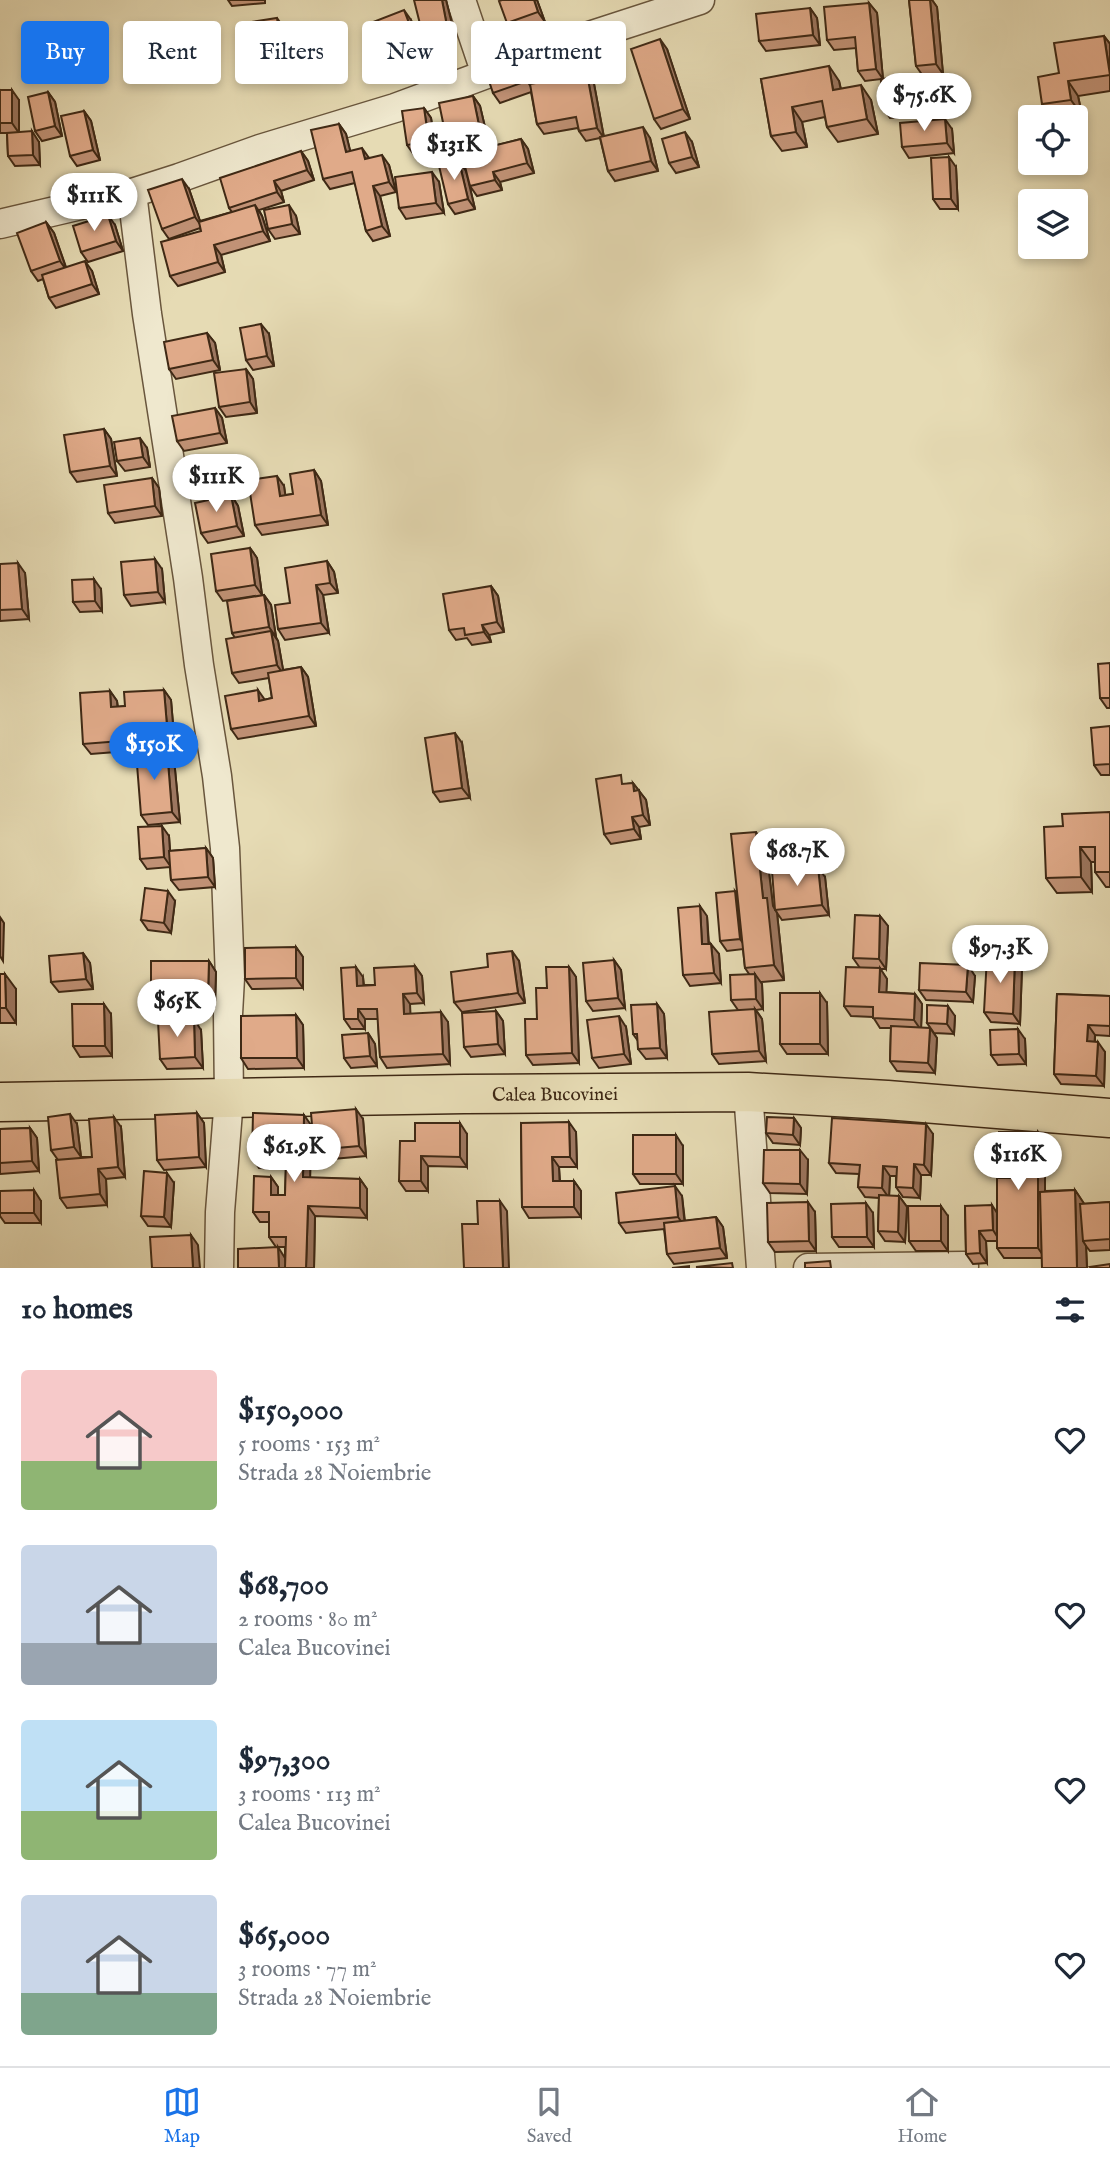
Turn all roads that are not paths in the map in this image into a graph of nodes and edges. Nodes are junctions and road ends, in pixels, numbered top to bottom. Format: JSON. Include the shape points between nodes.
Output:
{"nodes":[{"id":1,"x":461,"y":0,"type":"edge"},
{"id":2,"x":700,"y":0,"type":"edge"},
{"id":3,"x":626,"y":24,"type":"edge"},
{"id":4,"x":471,"y":31,"type":"edge"},
{"id":5,"x":471,"y":79,"type":"edge"},
{"id":6,"x":132,"y":193,"type":"junction"},
{"id":7,"x":0,"y":224,"type":"edge"},
{"id":8,"x":748,"y":1093,"type":"junction"},
{"id":9,"x":229,"y":1098,"type":"junction"},
{"id":10,"x":0,"y":1102,"type":"edge"},
{"id":11,"x":1110,"y":1118,"type":"edge"},
{"id":12,"x":964,"y":1266,"type":"edge"},
{"id":13,"x":219,"y":1268,"type":"edge"},
{"id":14,"x":761,"y":1268,"type":"edge"},
{"id":15,"x":808,"y":1268,"type":"edge"}],
"edges":[{"from":1,"to":4,"type":"street"},
{"from":2,"to":3,"type":"street"},
{"from":5,"to":6,"type":"street"},
{"from":6,"to":7,"type":"street"},
{"from":6,"to":9,"type":"street","via":[[225,848]]},
{"from":8,"to":9,"type":"highway","name":"Calea Bucovinei"},
{"from":8,"to":11,"type":"highway","name":"Calea Bucovinei"},
{"from":8,"to":14,"type":"street"},
{"from":9,"to":10,"type":"highway","name":"Calea Bucovinei"},
{"from":9,"to":13,"type":"street"},
{"from":12,"to":15,"type":"street"}]}
